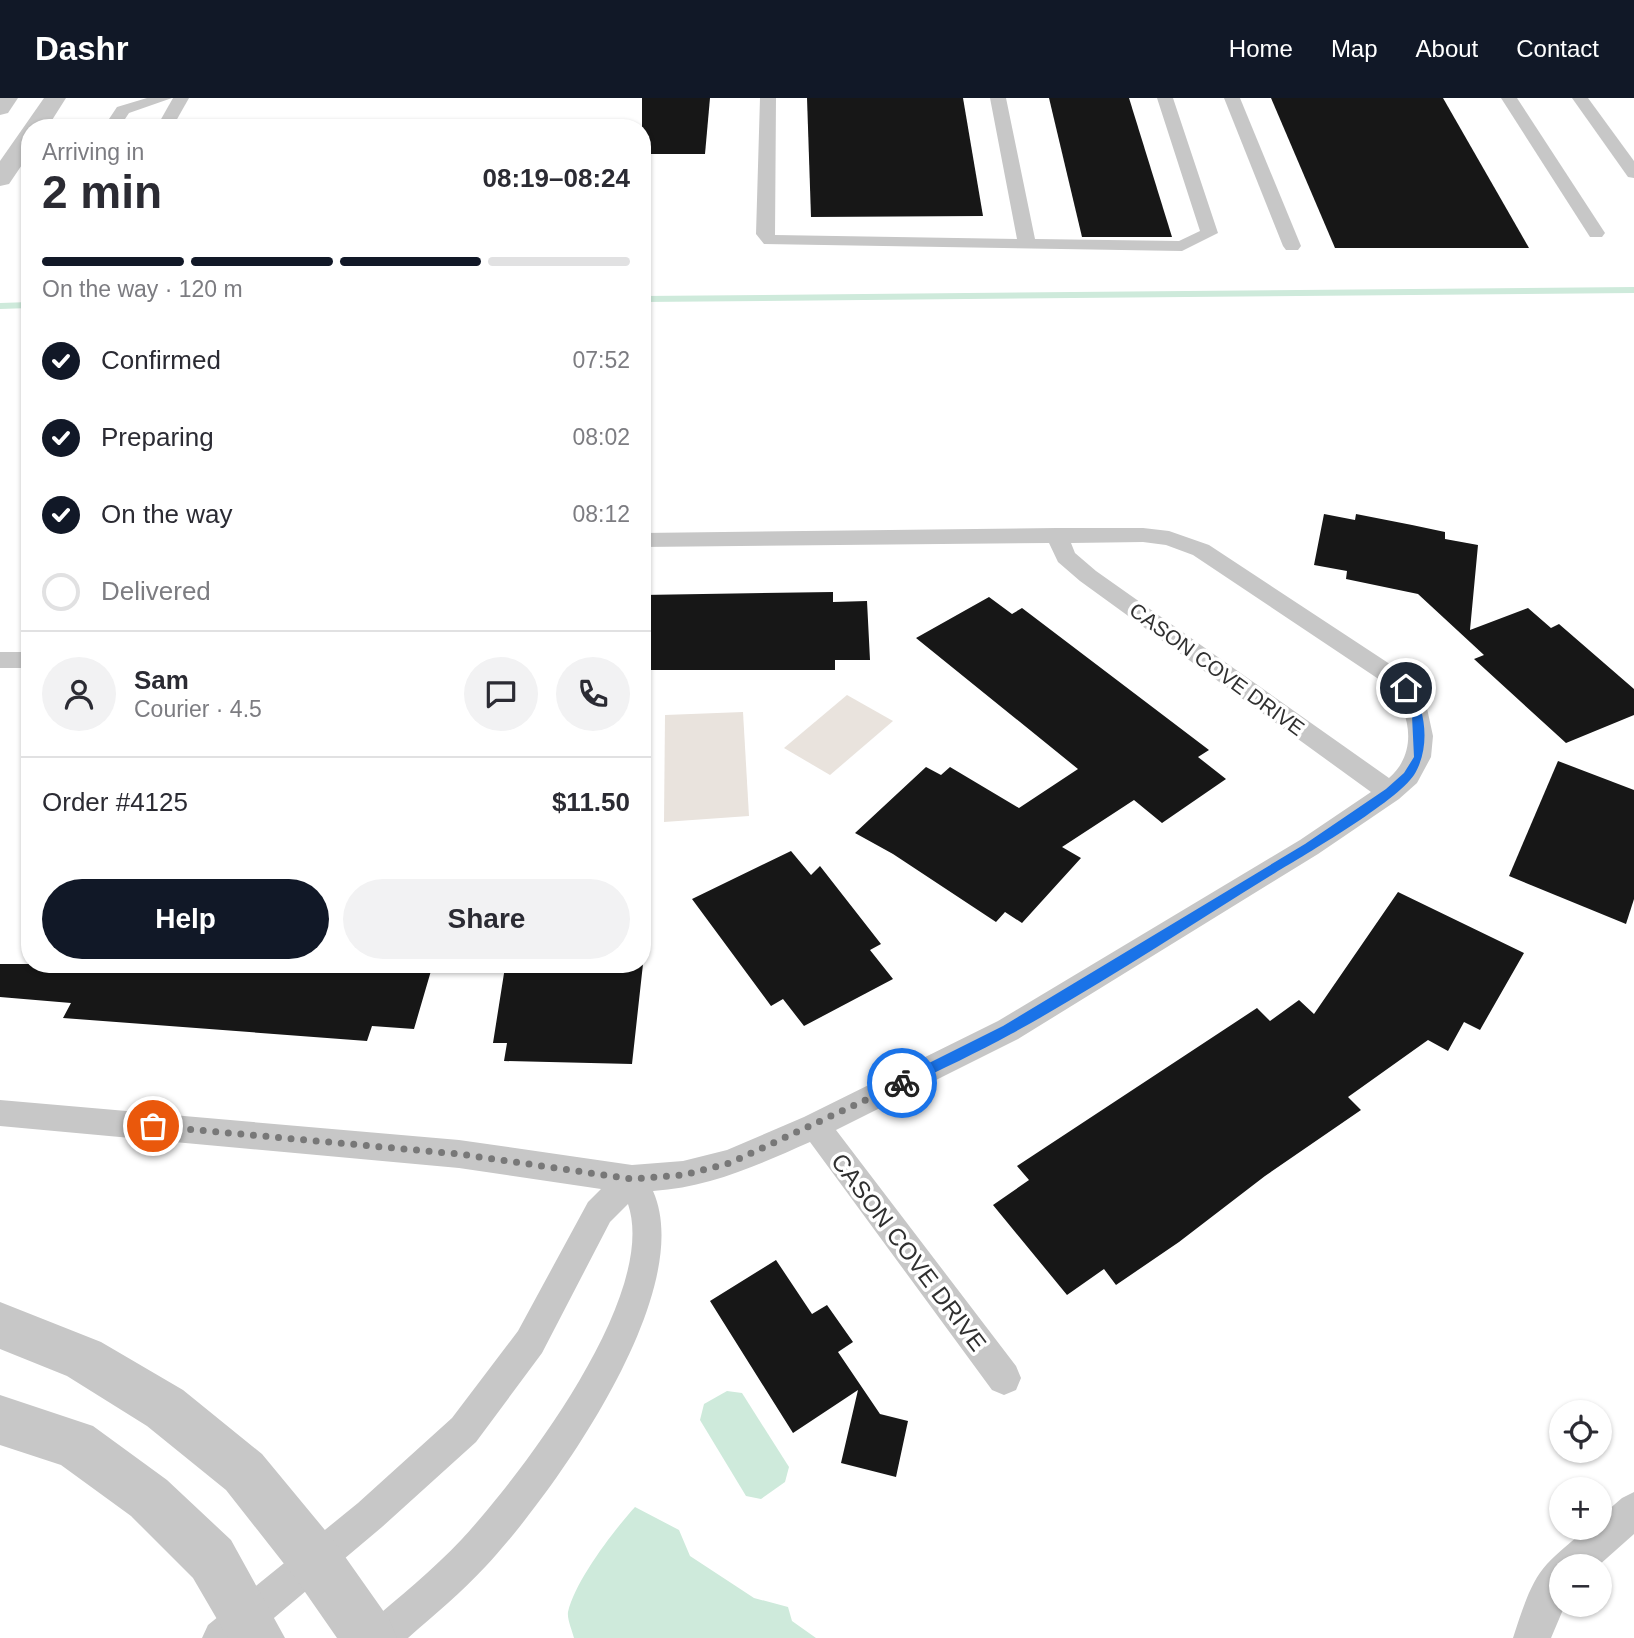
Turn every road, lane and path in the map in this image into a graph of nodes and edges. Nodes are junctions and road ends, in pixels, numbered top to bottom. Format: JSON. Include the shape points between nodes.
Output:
{"nodes":[{"id":1,"x":7,"y":98,"type":"edge"},
{"id":2,"x":55,"y":98,"type":"edge"},
{"id":3,"x":164,"y":98,"type":"edge"},
{"id":4,"x":181,"y":98,"type":"edge"},
{"id":5,"x":768,"y":98,"type":"edge"},
{"id":6,"x":999,"y":98,"type":"edge"},
{"id":7,"x":1165,"y":98,"type":"edge"},
{"id":8,"x":1232,"y":98,"type":"edge"},
{"id":9,"x":1509,"y":98,"type":"edge"},
{"id":10,"x":1580,"y":98,"type":"edge"},
{"id":11,"x":0,"y":108,"type":"edge"},
{"id":12,"x":41,"y":119,"type":"edge"},
{"id":13,"x":117,"y":119,"type":"edge"},
{"id":14,"x":169,"y":119,"type":"edge"},
{"id":15,"x":21,"y":148,"type":"edge"},
{"id":16,"x":1634,"y":173,"type":"edge"},
{"id":17,"x":0,"y":179,"type":"edge"},
{"id":18,"x":1596,"y":233,"type":"dead end"},
{"id":19,"x":1027,"y":244,"type":"junction"},
{"id":20,"x":1293,"y":246,"type":"dead end"},
{"id":21,"x":1057,"y":535,"type":"junction"},
{"id":22,"x":651,"y":540,"type":"edge"},
{"id":23,"x":0,"y":660,"type":"edge"},
{"id":24,"x":21,"y":660,"type":"edge"},
{"id":25,"x":1390,"y":792,"type":"junction"},
{"id":26,"x":0,"y":1113,"type":"edge"},
{"id":27,"x":814,"y":1126,"type":"junction"},
{"id":28,"x":632,"y":1179,"type":"junction"},
{"id":29,"x":0,"y":1325,"type":"edge"},
{"id":30,"x":1004,"y":1378,"type":"dead end"},
{"id":31,"x":0,"y":1420,"type":"edge"},
{"id":32,"x":1634,"y":1510,"type":"edge"},
{"id":33,"x":1584,"y":1554,"type":"edge"},
{"id":34,"x":316,"y":1560,"type":"junction"},
{"id":35,"x":1549,"y":1597,"type":"edge"},
{"id":36,"x":242,"y":1631,"type":"edge"},
{"id":37,"x":370,"y":1638,"type":"edge"},
{"id":38,"x":380,"y":1638,"type":"edge"},
{"id":39,"x":1532,"y":1638,"type":"edge"}],
"edges":[{"from":1,"to":11,"type":"street"},
{"from":2,"to":12,"type":"street"},
{"from":3,"to":13,"type":"lane","via":[[123,110]]},
{"from":4,"to":14,"type":"lane"},
{"from":5,"to":19,"type":"lane","via":[[765,234],[770,240]]},
{"from":6,"to":19,"type":"lane"},
{"from":7,"to":19,"type":"lane","via":[[1209,233],[1182,246]]},
{"from":8,"to":20,"type":"lane"},
{"from":9,"to":18,"type":"lane"},
{"from":10,"to":16,"type":"lane"},
{"from":15,"to":17,"type":"street"},
{"from":21,"to":22,"type":"lane"},
{"from":21,"to":25,"type":"lane","name":"CASON COVE DRIVE","via":[[1066,557],[1088,576]]},
{"from":21,"to":25,"type":"lane","via":[[1143,535],[1169,538],[1201,550],[1397,680],[1413,699],[1421,736],[1419,757],[1408,776]]},
{"from":23,"to":24,"type":"lane"},
{"from":25,"to":27,"type":"lane","via":[[1008,1030]]},
{"from":26,"to":28,"type":"lane","via":[[459,1154]]},
{"from":27,"to":28,"type":"lane","via":[[730,1163],[683,1175]]},
{"from":27,"to":30,"type":"lane","name":"CASON COVE DRIVE"},
{"from":28,"to":34,"type":"lane","via":[[598,1212],[530,1342],[464,1430]]},
{"from":28,"to":38,"type":"lane","via":[[647,1216],[647,1256],[628,1316],[599,1376],[527,1490],[483,1542]]},
{"from":29,"to":34,"type":"street","via":[[84,1359],[166,1408],[244,1472]]},
{"from":31,"to":36,"type":"street","via":[[75,1444],[149,1498],[212,1559]]},
{"from":32,"to":33,"type":"lane"},
{"from":34,"to":36,"type":"lane"},
{"from":34,"to":37,"type":"street"},
{"from":35,"to":39,"type":"lane"}]}
